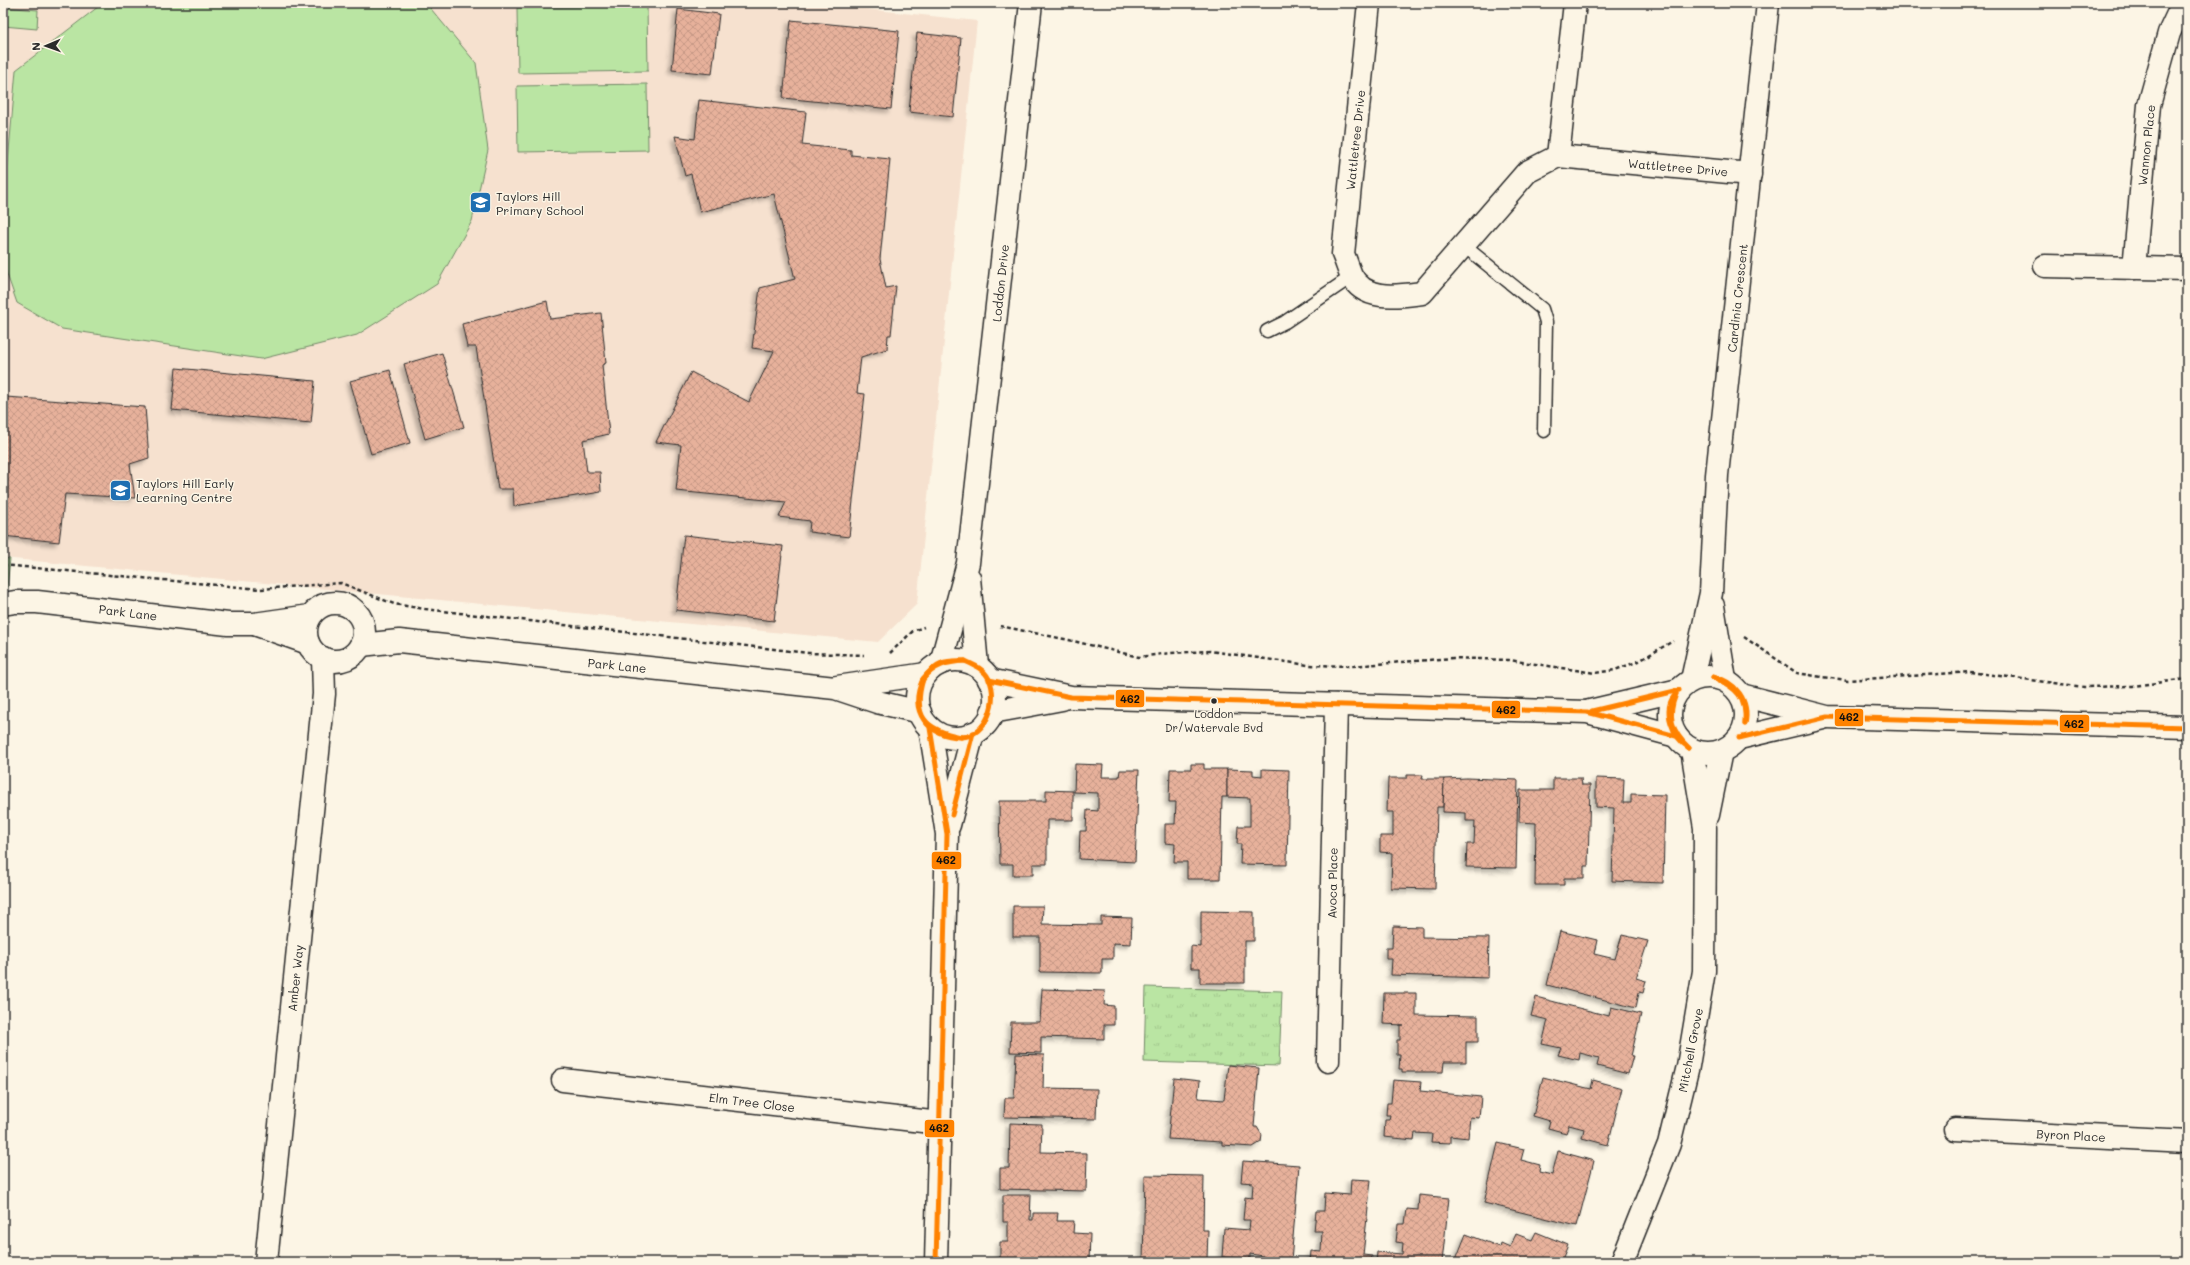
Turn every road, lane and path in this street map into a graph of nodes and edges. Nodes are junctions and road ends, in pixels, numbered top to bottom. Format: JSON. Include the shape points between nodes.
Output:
{"nodes":[{"id":1,"x":1031,"y":3,"type":"edge"},
{"id":2,"x":1369,"y":3,"type":"edge"},
{"id":3,"x":1575,"y":3,"type":"edge"},
{"id":4,"x":1768,"y":3,"type":"edge"},
{"id":5,"x":2183,"y":3,"type":"edge"},
{"id":6,"x":1558,"y":156,"type":"junction"},
{"id":7,"x":1750,"y":174,"type":"junction"},
{"id":8,"x":1463,"y":245,"type":"junction"},
{"id":9,"x":2045,"y":266,"type":"dead end"},
{"id":10,"x":2134,"y":268,"type":"junction"},
{"id":11,"x":2187,"y":269,"type":"edge"},
{"id":12,"x":1351,"y":276,"type":"junction"},
{"id":13,"x":1267,"y":331,"type":"dead end"},
{"id":14,"x":1544,"y":431,"type":"dead end"},
{"id":15,"x":968,"y":563,"type":"junction"},
{"id":16,"x":3,"y":566,"type":"edge"},
{"id":17,"x":3,"y":604,"type":"edge"},
{"id":18,"x":310,"y":616,"type":"junction"},
{"id":19,"x":362,"y":621,"type":"junction"},
{"id":20,"x":254,"y":624,"type":"junction"},
{"id":21,"x":1024,"y":630,"type":"dead end"},
{"id":22,"x":1709,"y":634,"type":"junction"},
{"id":23,"x":399,"y":641,"type":"junction"},
{"id":24,"x":315,"y":651,"type":"junction"},
{"id":25,"x":354,"y":652,"type":"junction"},
{"id":26,"x":871,"y":656,"type":"dead end"},
{"id":27,"x":933,"y":668,"type":"junction"},
{"id":28,"x":983,"y":673,"type":"junction"},
{"id":29,"x":2187,"y":679,"type":"edge"},
{"id":30,"x":1724,"y":680,"type":"junction"},
{"id":31,"x":1685,"y":685,"type":"junction"},
{"id":32,"x":835,"y":688,"type":"junction"},
{"id":33,"x":324,"y":694,"type":"junction"},
{"id":34,"x":1741,"y":695,"type":"junction"},
{"id":35,"x":1071,"y":697,"type":"junction"},
{"id":36,"x":1336,"y":705,"type":"junction"},
{"id":37,"x":992,"y":712,"type":"junction"},
{"id":38,"x":1587,"y":712,"type":"junction"},
{"id":39,"x":1827,"y":717,"type":"junction"},
{"id":40,"x":925,"y":720,"type":"junction"},
{"id":41,"x":2187,"y":726,"type":"edge"},
{"id":42,"x":973,"y":733,"type":"junction"},
{"id":43,"x":1676,"y":736,"type":"junction"},
{"id":44,"x":1739,"y":738,"type":"junction"},
{"id":45,"x":1692,"y":750,"type":"junction"},
{"id":46,"x":1721,"y":751,"type":"junction"},
{"id":47,"x":1705,"y":828,"type":"junction"},
{"id":48,"x":947,"y":834,"type":"junction"},
{"id":49,"x":1328,"y":1061,"type":"dead end"},
{"id":50,"x":563,"y":1080,"type":"dead end"},
{"id":51,"x":940,"y":1123,"type":"junction"},
{"id":52,"x":1955,"y":1129,"type":"dead end"},
{"id":53,"x":2187,"y":1141,"type":"edge"},
{"id":54,"x":266,"y":1262,"type":"edge"},
{"id":55,"x":936,"y":1262,"type":"edge"},
{"id":56,"x":1622,"y":1262,"type":"edge"}],
"edges":[{"from":1,"to":15,"type":"street","name":"Loddon Drive"},
{"from":2,"to":12,"type":"street","name":"Wattletree Drive","via":[[1343,254]]},
{"from":3,"to":6,"type":"street"},
{"from":4,"to":7,"type":"street","name":"Cardinia Crescent"},
{"from":5,"to":10,"type":"street","name":"Wannon Place","via":[[2169,33],[2149,105]]},
{"from":6,"to":7,"type":"street","name":"Wattletree Drive"},
{"from":6,"to":8,"type":"street","name":"Wattletree Drive","via":[[1527,172]]},
{"from":7,"to":22,"type":"street","name":"Cardinia Crescent","via":[[1717,475]]},
{"from":8,"to":12,"type":"street","name":"Wattletree Drive","via":[[1422,293],[1389,297],[1367,292]]},
{"from":8,"to":14,"type":"lane","via":[[1542,309],[1546,322]]},
{"from":9,"to":10,"type":"street"},
{"from":10,"to":11,"type":"street"},
{"from":12,"to":13,"type":"lane","via":[[1285,322]]},
{"from":15,"to":27,"type":"street","name":"Loddon Drive"},
{"from":15,"to":28,"type":"street","name":"Loddon Drive"},
{"from":16,"to":26,"type":"path","via":[[260,589],[341,584],[394,604],[425,609],[808,653]]},
{"from":17,"to":20,"type":"street","name":"Park Lane","via":[[38,602],[228,624]]},
{"from":18,"to":19,"type":"street","via":[[323,605],[341,603],[357,613]]},
{"from":18,"to":20,"type":"street","name":"Park Lane"},
{"from":18,"to":24,"type":"street","via":[[306,630]]},
{"from":19,"to":23,"type":"street","name":"Park Lane"},
{"from":19,"to":25,"type":"street","via":[[364,629]]},
{"from":20,"to":24,"type":"street","name":"Park Lane"},
{"from":21,"to":22,"type":"path","via":[[1139,657],[1210,651],[1308,665],[1352,666],[1453,658],[1509,660],[1595,673],[1639,662],[1685,636]]},
{"from":22,"to":29,"type":"path","via":[[1743,637],[1797,673],[1822,678],[1848,680],[1970,672],[2084,686],[2133,686]]},
{"from":22,"to":30,"type":"street","name":"Cardinia Crescent"},
{"from":22,"to":31,"type":"street","name":"Cardinia Crescent"},
{"from":23,"to":25,"type":"street","name":"Park Lane"},
{"from":23,"to":32,"type":"street","name":"Park Lane"},
{"from":24,"to":25,"type":"street","via":[[330,661]]},
{"from":24,"to":33,"type":"street","name":"Amber Way"},
{"from":25,"to":33,"type":"street","name":"Amber Way"},
{"from":27,"to":28,"type":"street","via":[[953,660],[965,661]]},
{"from":27,"to":32,"type":"street","name":"Park Lane"},
{"from":27,"to":40,"type":"street","via":[[918,692],[917,702]]},
{"from":28,"to":35,"type":"street"},
{"from":28,"to":37,"type":"street","via":[[994,696]]},
{"from":30,"to":31,"type":"street","via":[[1702,676]]},
{"from":30,"to":34,"type":"street","via":[[1734,686]]},
{"from":31,"to":38,"type":"street"},
{"from":31,"to":43,"type":"street","via":[[1672,700],[1671,724]]},
{"from":32,"to":40,"type":"street","name":"Park Lane"},
{"from":33,"to":54,"type":"street","name":"Amber Way"},
{"from":34,"to":39,"type":"street"},
{"from":34,"to":44,"type":"street","via":[[1746,705],[1746,716]]},
{"from":35,"to":36,"type":"street"},
{"from":35,"to":37,"type":"street"},
{"from":36,"to":38,"type":"street"},
{"from":36,"to":49,"type":"street","name":"Avoca Place"},
{"from":37,"to":42,"type":"street","via":[[984,725]]},
{"from":38,"to":43,"type":"street"},
{"from":39,"to":41,"type":"street"},
{"from":39,"to":44,"type":"street"},
{"from":40,"to":42,"type":"street","via":[[940,734],[951,737]]},
{"from":40,"to":48,"type":"street"},
{"from":42,"to":48,"type":"street"},
{"from":43,"to":45,"type":"street"},
{"from":44,"to":46,"type":"street"},
{"from":45,"to":46,"type":"street","via":[[1701,753]]},
{"from":45,"to":47,"type":"street","name":"Mitchell Grove"},
{"from":46,"to":47,"type":"street","name":"Mitchell Grove"},
{"from":47,"to":56,"type":"street","name":"Mitchell Grove","via":[[1704,971],[1688,1066],[1669,1144]]},
{"from":48,"to":51,"type":"street"},
{"from":50,"to":51,"type":"street","name":"Elm Tree Close"},
{"from":51,"to":55,"type":"street"},
{"from":52,"to":53,"type":"street","name":"Byron Place"}]}
